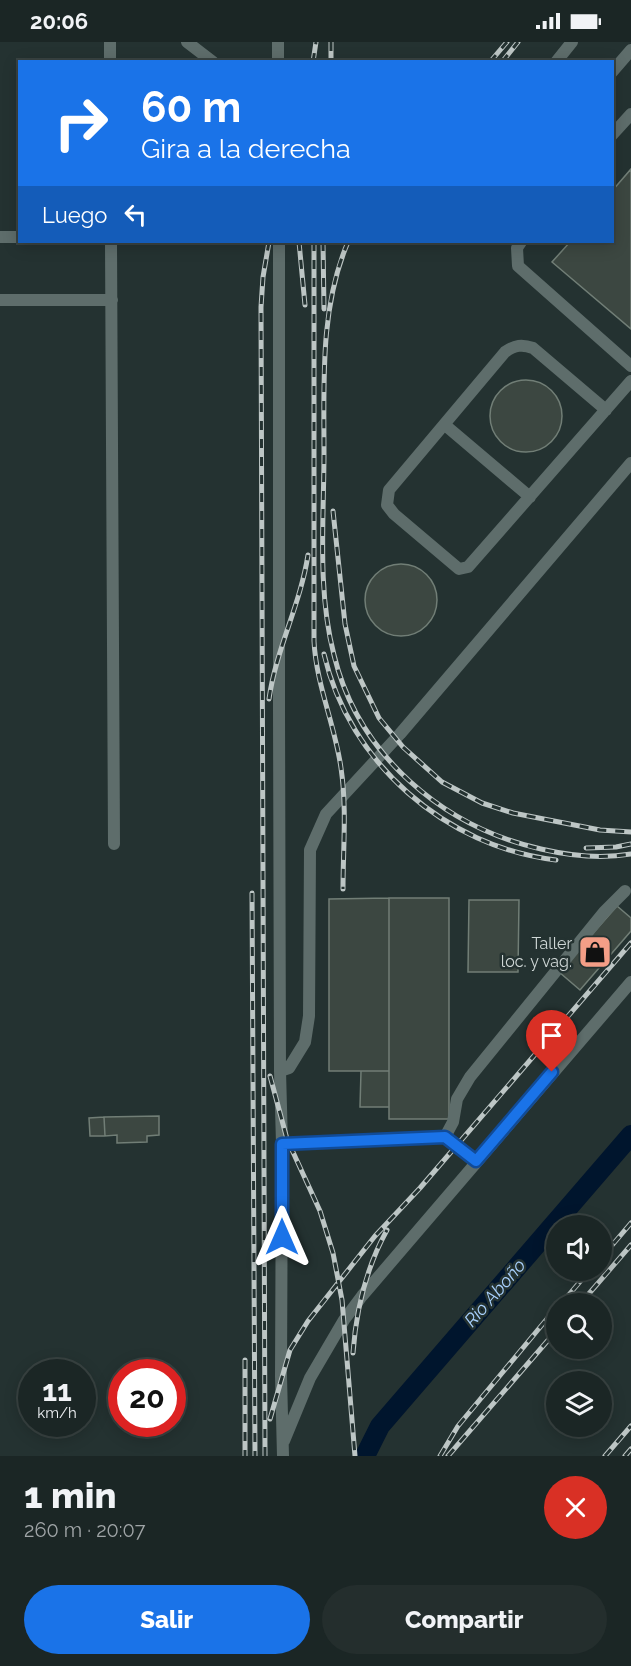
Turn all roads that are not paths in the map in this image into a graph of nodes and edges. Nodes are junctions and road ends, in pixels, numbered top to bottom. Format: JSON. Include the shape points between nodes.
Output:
{"nodes":[{"id":1,"x":110,"y":42,"type":"edge"},
{"id":2,"x":187,"y":42,"type":"edge"},
{"id":3,"x":278,"y":42,"type":"edge"},
{"id":4,"x":572,"y":42,"type":"edge"},
{"id":5,"x":631,"y":50,"type":"edge"},
{"id":6,"x":110,"y":60,"type":"edge"},
{"id":7,"x":210,"y":60,"type":"edge"},
{"id":8,"x":278,"y":60,"type":"edge"},
{"id":9,"x":558,"y":60,"type":"edge"},
{"id":10,"x":614,"y":70,"type":"edge"},
{"id":11,"x":631,"y":114,"type":"edge"},
{"id":12,"x":614,"y":133,"type":"edge"},
{"id":13,"x":0,"y":237,"type":"edge"},
{"id":14,"x":18,"y":237,"type":"edge"},
{"id":15,"x":111,"y":243,"type":"edge"},
{"id":16,"x":279,"y":243,"type":"edge"},
{"id":17,"x":520,"y":243,"type":"edge"},
{"id":18,"x":0,"y":300,"type":"edge"},
{"id":19,"x":112,"y":300,"type":"junction"},
{"id":20,"x":631,"y":366,"type":"edge"},
{"id":21,"x":631,"y":381,"type":"edge"},
{"id":22,"x":606,"y":410,"type":"junction"},
{"id":23,"x":445,"y":425,"type":"junction"},
{"id":24,"x":631,"y":463,"type":"edge"},
{"id":25,"x":530,"y":497,"type":"junction"},
{"id":26,"x":114,"y":844,"type":"dead end"},
{"id":27,"x":625,"y":891,"type":"dead end"},
{"id":28,"x":631,"y":982,"type":"edge"},
{"id":29,"x":280,"y":1071,"type":"junction"},
{"id":30,"x":445,"y":1137,"type":"junction"},
{"id":31,"x":282,"y":1144,"type":"junction"},
{"id":32,"x":476,"y":1161,"type":"junction"},
{"id":33,"x":283,"y":1451,"type":"edge"}],
"edges":[{"from":1,"to":6,"type":"lane"},
{"from":2,"to":7,"type":"lane"},
{"from":3,"to":8,"type":"lane"},
{"from":4,"to":9,"type":"lane"},
{"from":5,"to":10,"type":"lane"},
{"from":11,"to":12,"type":"lane"},
{"from":13,"to":14,"type":"lane"},
{"from":15,"to":19,"type":"lane"},
{"from":16,"to":29,"type":"lane"},
{"from":17,"to":20,"type":"lane","via":[[518,266]]},
{"from":18,"to":19,"type":"lane"},
{"from":19,"to":26,"type":"lane"},
{"from":21,"to":22,"type":"lane"},
{"from":22,"to":23,"type":"lane","via":[[533,348],[524,345],[505,352]]},
{"from":22,"to":25,"type":"lane"},
{"from":23,"to":25,"type":"lane"},
{"from":23,"to":25,"type":"lane","via":[[389,490],[387,505],[394,514],[459,568],[468,567]]},
{"from":24,"to":29,"type":"lane","via":[[400,734],[326,814],[310,850],[309,1016],[305,1042],[289,1068]]},
{"from":27,"to":30,"type":"lane","via":[[470,1077]]},
{"from":28,"to":32,"type":"lane"},
{"from":29,"to":31,"type":"lane"},
{"from":30,"to":31,"type":"lane"},
{"from":30,"to":32,"type":"lane"},
{"from":31,"to":33,"type":"lane"},
{"from":32,"to":33,"type":"lane","via":[[344,1320],[310,1378]]}]}
